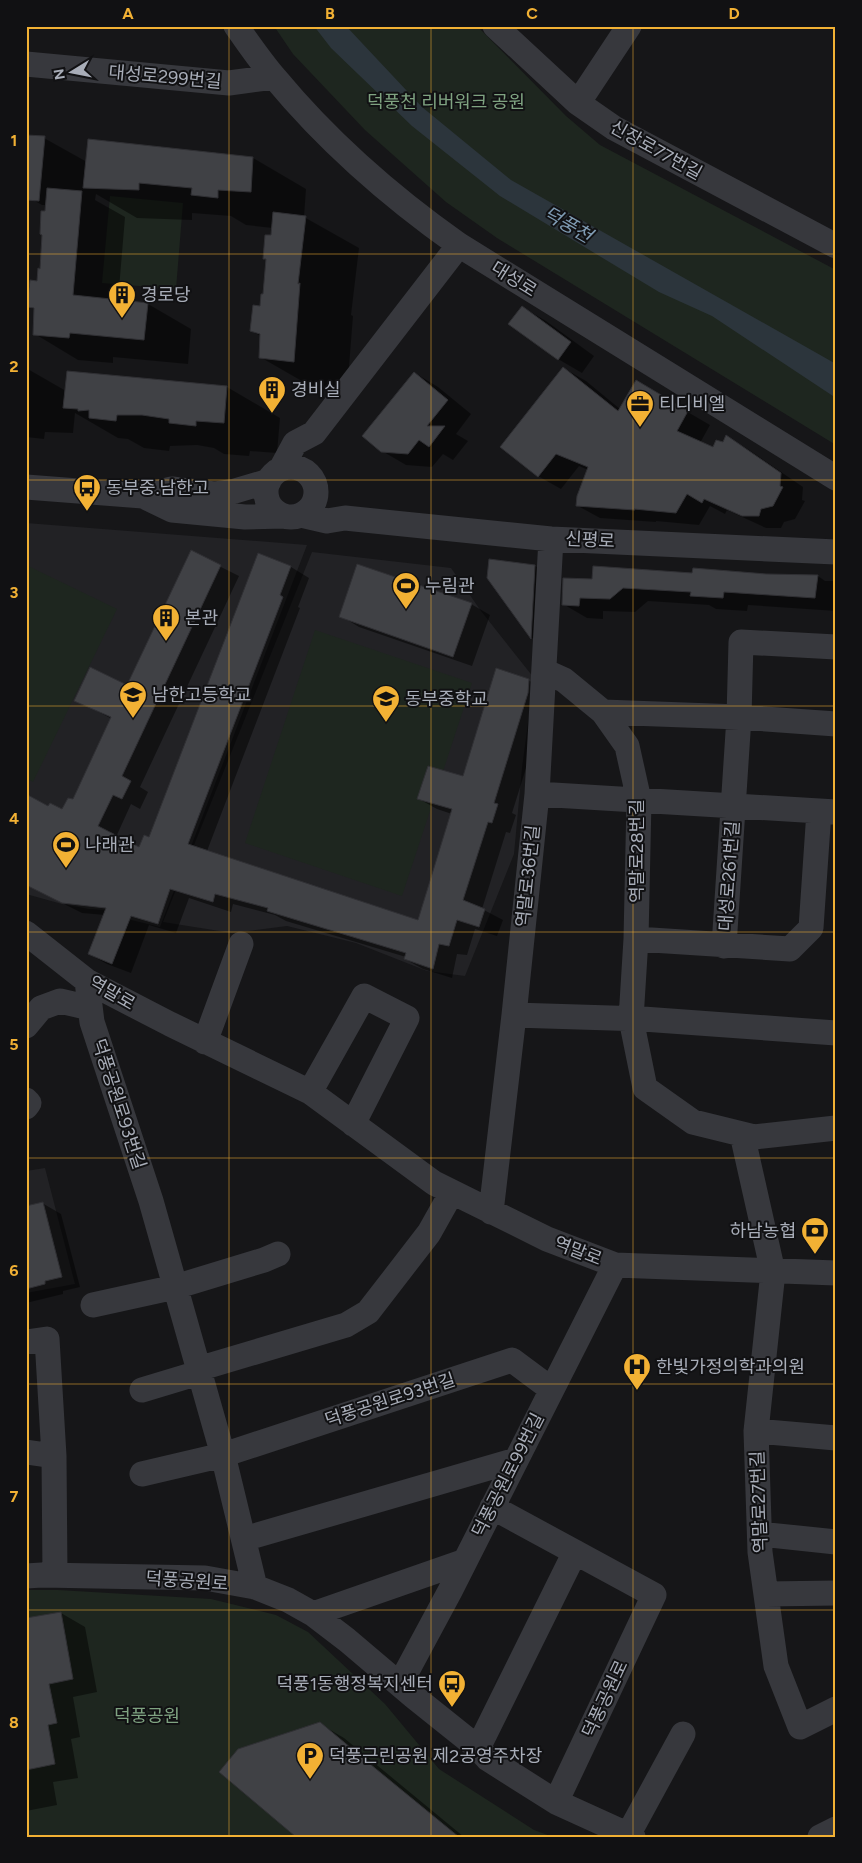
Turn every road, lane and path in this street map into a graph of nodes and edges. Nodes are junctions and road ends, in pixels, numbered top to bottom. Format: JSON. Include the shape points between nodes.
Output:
{"nodes":[{"id":1,"x":236,"y":26,"type":"edge"},
{"id":2,"x":495,"y":26,"type":"edge"},
{"id":3,"x":629,"y":26,"type":"edge"},
{"id":4,"x":26,"y":64,"type":"edge"},
{"id":5,"x":274,"y":77,"type":"junction"},
{"id":6,"x":578,"y":102,"type":"junction"},
{"id":7,"x":458,"y":245,"type":"junction"},
{"id":8,"x":836,"y":246,"type":"edge"},
{"id":9,"x":314,"y":433,"type":"junction"},
{"id":10,"x":275,"y":475,"type":"junction"},
{"id":11,"x":836,"y":478,"type":"edge"},
{"id":12,"x":313,"y":482,"type":"junction"},
{"id":13,"x":26,"y":487,"type":"edge"},
{"id":14,"x":143,"y":496,"type":"junction"},
{"id":15,"x":292,"y":515,"type":"junction"},
{"id":16,"x":346,"y":518,"type":"junction"},
{"id":17,"x":551,"y":539,"type":"junction"},
{"id":18,"x":836,"y":552,"type":"edge"},
{"id":19,"x":836,"y":647,"type":"edge"},
{"id":20,"x":544,"y":671,"type":"junction"},
{"id":21,"x":603,"y":712,"type":"junction"},
{"id":22,"x":739,"y":717,"type":"junction"},
{"id":23,"x":836,"y":724,"type":"edge"},
{"id":24,"x":537,"y":794,"type":"junction"},
{"id":25,"x":639,"y":800,"type":"junction"},
{"id":26,"x":734,"y":806,"type":"junction"},
{"id":27,"x":827,"y":812,"type":"edge"},
{"id":28,"x":26,"y":933,"type":"edge"},
{"id":29,"x":636,"y":939,"type":"junction"},
{"id":30,"x":241,"y":944,"type":"dead end"},
{"id":31,"x":724,"y":946,"type":"junction"},
{"id":32,"x":87,"y":981,"type":"junction"},
{"id":33,"x":90,"y":1008,"type":"junction"},
{"id":34,"x":514,"y":1015,"type":"junction"},
{"id":35,"x":631,"y":1019,"type":"junction"},
{"id":36,"x":26,"y":1026,"type":"edge"},
{"id":37,"x":836,"y":1033,"type":"edge"},
{"id":38,"x":205,"y":1042,"type":"junction"},
{"id":39,"x":310,"y":1092,"type":"junction"},
{"id":40,"x":26,"y":1100,"type":"edge"},
{"id":41,"x":26,"y":1107,"type":"edge"},
{"id":42,"x":353,"y":1124,"type":"junction"},
{"id":43,"x":836,"y":1128,"type":"edge"},
{"id":44,"x":742,"y":1134,"type":"junction"},
{"id":45,"x":452,"y":1192,"type":"junction"},
{"id":46,"x":491,"y":1212,"type":"junction"},
{"id":47,"x":278,"y":1254,"type":"dead end"},
{"id":48,"x":615,"y":1265,"type":"junction"},
{"id":49,"x":772,"y":1272,"type":"junction"},
{"id":50,"x":836,"y":1274,"type":"edge"},
{"id":51,"x":175,"y":1286,"type":"junction"},
{"id":52,"x":93,"y":1305,"type":"dead end"},
{"id":53,"x":26,"y":1342,"type":"edge"},
{"id":54,"x":198,"y":1369,"type":"junction"},
{"id":55,"x":551,"y":1389,"type":"junction"},
{"id":56,"x":142,"y":1390,"type":"dead end"},
{"id":57,"x":756,"y":1431,"type":"junction"},
{"id":58,"x":836,"y":1438,"type":"edge"},
{"id":59,"x":26,"y":1452,"type":"edge"},
{"id":60,"x":223,"y":1455,"type":"junction"},
{"id":61,"x":54,"y":1456,"type":"junction"},
{"id":62,"x":516,"y":1460,"type":"junction"},
{"id":63,"x":142,"y":1474,"type":"dead end"},
{"id":64,"x":492,"y":1507,"type":"junction"},
{"id":65,"x":760,"y":1534,"type":"junction"},
{"id":66,"x":244,"y":1538,"type":"junction"},
{"id":67,"x":836,"y":1542,"type":"edge"},
{"id":68,"x":575,"y":1552,"type":"junction"},
{"id":69,"x":464,"y":1561,"type":"junction"},
{"id":70,"x":37,"y":1572,"type":"edge"},
{"id":71,"x":255,"y":1587,"type":"junction"},
{"id":72,"x":836,"y":1593,"type":"edge"},
{"id":73,"x":766,"y":1594,"type":"junction"},
{"id":74,"x":313,"y":1614,"type":"junction"},
{"id":75,"x":400,"y":1684,"type":"junction"},
{"id":76,"x":836,"y":1709,"type":"edge"},
{"id":77,"x":683,"y":1734,"type":"dead end"},
{"id":78,"x":478,"y":1748,"type":"junction"},
{"id":79,"x":556,"y":1802,"type":"junction"},
{"id":80,"x":836,"y":1829,"type":"edge"},
{"id":81,"x":630,"y":1836,"type":"edge"},
{"id":82,"x":820,"y":1837,"type":"edge"}],
"edges":[{"from":1,"to":5,"type":"street","name":"대성로"},
{"from":2,"to":6,"type":"street","name":"신장로77번길"},
{"from":3,"to":6,"type":"street"},
{"from":4,"to":5,"type":"street","name":"대성로299번길","via":[[229,83]]},
{"from":5,"to":7,"type":"street","name":"대성로","via":[[350,157]]},
{"from":6,"to":8,"type":"street","name":"신장로77번길","via":[[614,128]]},
{"from":7,"to":9,"type":"street"},
{"from":7,"to":11,"type":"street","name":"대성로"},
{"from":9,"to":10,"type":"street","via":[[295,443]]},
{"from":9,"to":12,"type":"street"},
{"from":10,"to":12,"type":"street","via":[[289,467],[298,468],[306,472]]},
{"from":10,"to":14,"type":"street","name":"신평로","via":[[235,491],[214,494],[172,489]]},
{"from":10,"to":15,"type":"street","via":[[266,489],[270,506],[276,512]]},
{"from":12,"to":15,"type":"street","via":[[316,494],[313,503],[308,510]]},
{"from":12,"to":16,"type":"street"},
{"from":13,"to":14,"type":"street","name":"신평로"},
{"from":14,"to":15,"type":"street","name":"신평로","via":[[172,510],[245,517]]},
{"from":15,"to":16,"type":"street","name":"신평로","via":[[327,521]]},
{"from":16,"to":17,"type":"street","name":"신평로"},
{"from":17,"to":18,"type":"street","name":"신평로"},
{"from":17,"to":20,"type":"street","name":"역말로36번길"},
{"from":19,"to":22,"type":"street","via":[[741,642]]},
{"from":20,"to":21,"type":"street","name":"역말로28번길","via":[[564,680]]},
{"from":20,"to":24,"type":"street","name":"역말로36번길"},
{"from":21,"to":22,"type":"street"},
{"from":21,"to":25,"type":"street","name":"역말로28번길","via":[[627,746]]},
{"from":22,"to":23,"type":"street"},
{"from":22,"to":26,"type":"street"},
{"from":24,"to":25,"type":"street","name":"대성로261번길"},
{"from":24,"to":34,"type":"street","name":"역말로36번길"},
{"from":25,"to":26,"type":"street","name":"대성로261번길"},
{"from":25,"to":29,"type":"street","name":"역말로28번길"},
{"from":26,"to":27,"type":"street","name":"대성로261번길"},
{"from":26,"to":31,"type":"street","name":"대성로261번길"},
{"from":27,"to":31,"type":"street","name":"대성로261번길","via":[[811,928],[790,949]]},
{"from":28,"to":32,"type":"street","name":"역말로"},
{"from":29,"to":31,"type":"street"},
{"from":29,"to":35,"type":"street","name":"역말로28번길"},
{"from":30,"to":38,"type":"street"},
{"from":32,"to":33,"type":"street","name":"덕풍공원로93번길"},
{"from":32,"to":38,"type":"street","name":"역말로"},
{"from":33,"to":36,"type":"street","via":[[60,1001],[41,1008]]},
{"from":33,"to":51,"type":"street","name":"덕풍공원로93번길"},
{"from":34,"to":35,"type":"street"},
{"from":34,"to":46,"type":"street","name":"역말로36번길"},
{"from":35,"to":37,"type":"street"},
{"from":35,"to":44,"type":"street","name":"역말로28번길","via":[[645,1088],[693,1122]]},
{"from":38,"to":39,"type":"street","name":"역말로"},
{"from":39,"to":42,"type":"street","name":"역말로"},
{"from":39,"to":42,"type":"street","via":[[364,996],[407,1018]]},
{"from":40,"to":41,"type":"street","via":[[29,1104]]},
{"from":42,"to":45,"type":"street","name":"역말로","via":[[434,1183]]},
{"from":43,"to":44,"type":"street","name":"역말로28번길","via":[[754,1137]]},
{"from":44,"to":49,"type":"street"},
{"from":45,"to":46,"type":"street","name":"역말로"},
{"from":45,"to":54,"type":"street","via":[[429,1232],[368,1312],[346,1325]]},
{"from":46,"to":48,"type":"street","name":"역말로","via":[[546,1239]]},
{"from":47,"to":51,"type":"street"},
{"from":48,"to":49,"type":"street","name":"역말로"},
{"from":48,"to":55,"type":"street","name":"덕풍공원로99번길"},
{"from":49,"to":50,"type":"street","name":"역말로"},
{"from":49,"to":57,"type":"street","name":"역말로27번길"},
{"from":51,"to":52,"type":"street"},
{"from":51,"to":54,"type":"street","name":"덕풍공원로93번길"},
{"from":53,"to":61,"type":"street","name":"덕풍공원로","via":[[47,1339]]},
{"from":54,"to":56,"type":"street","via":[[195,1374]]},
{"from":54,"to":60,"type":"street","name":"덕풍공원로93번길"},
{"from":55,"to":60,"type":"street","name":"덕풍공원로93번길","via":[[512,1360]]},
{"from":55,"to":62,"type":"street","name":"덕풍공원로99번길"},
{"from":57,"to":58,"type":"street"},
{"from":57,"to":65,"type":"street","name":"역말로27번길"},
{"from":59,"to":61,"type":"street"},
{"from":60,"to":63,"type":"street"},
{"from":60,"to":66,"type":"street","name":"덕풍공원로93번길"},
{"from":61,"to":70,"type":"street","name":"덕풍공원로"},
{"from":62,"to":64,"type":"street","name":"덕풍공원로99번길"},
{"from":62,"to":66,"type":"street"},
{"from":64,"to":68,"type":"street"},
{"from":64,"to":69,"type":"street","name":"덕풍공원로99번길"},
{"from":65,"to":67,"type":"street"},
{"from":65,"to":73,"type":"street","name":"역말로27번길"},
{"from":66,"to":71,"type":"street","name":"덕풍공원로93번길"},
{"from":68,"to":78,"type":"street"},
{"from":68,"to":79,"type":"street","name":"덕풍공원로","via":[[654,1595]]},
{"from":69,"to":74,"type":"street"},
{"from":69,"to":75,"type":"street","name":"덕풍공원로99번길"},
{"from":70,"to":71,"type":"street","name":"덕풍공원로","via":[[205,1578]]},
{"from":71,"to":74,"type":"street","name":"덕풍공원로"},
{"from":72,"to":73,"type":"street"},
{"from":73,"to":76,"type":"street","name":"역말로27번길","via":[[776,1666],[800,1727]]},
{"from":74,"to":75,"type":"street","name":"덕풍공원로"},
{"from":75,"to":78,"type":"street","name":"덕풍공원로"},
{"from":77,"to":81,"type":"street","name":"덕풍공원로"},
{"from":78,"to":79,"type":"street","name":"덕풍공원로","via":[[488,1759]]},
{"from":79,"to":81,"type":"street","name":"덕풍공원로"},
{"from":80,"to":82,"type":"street"}]}
